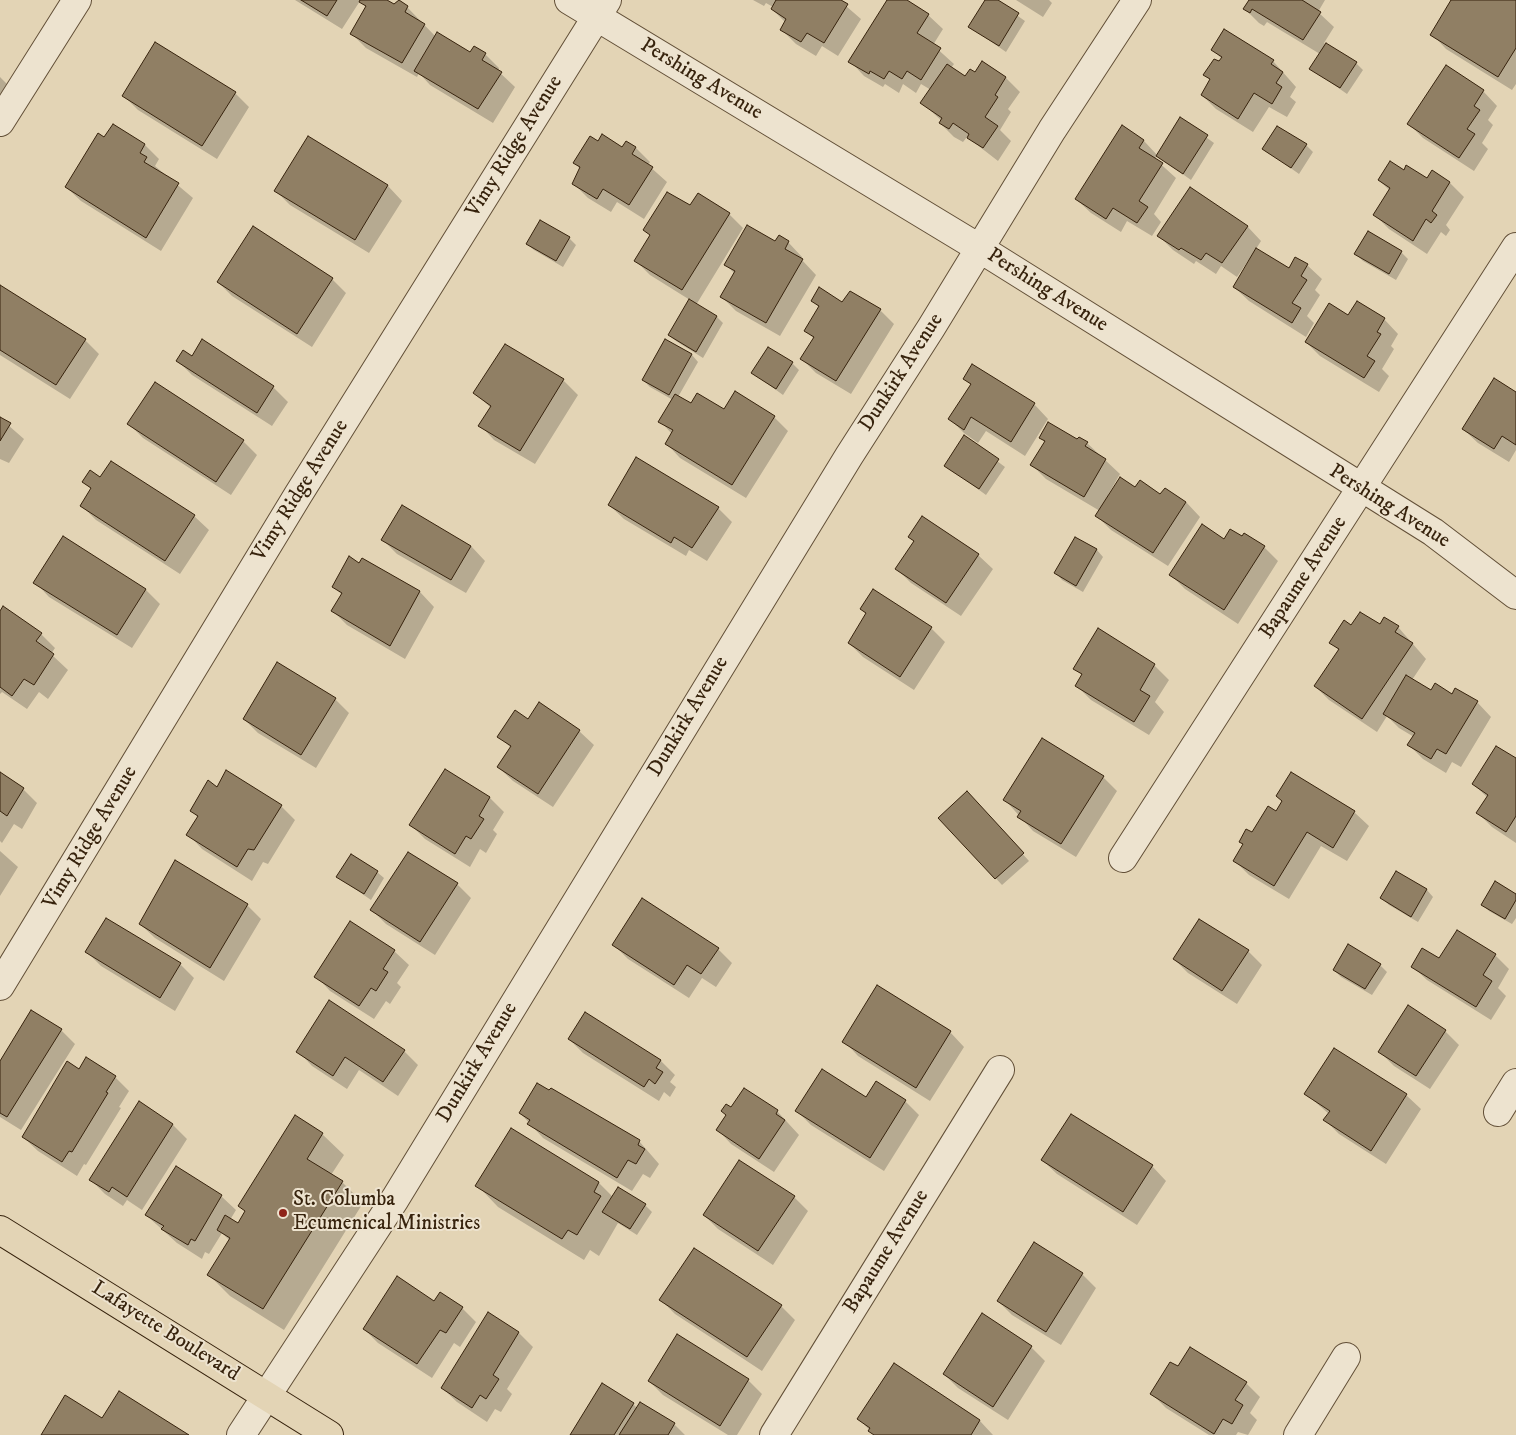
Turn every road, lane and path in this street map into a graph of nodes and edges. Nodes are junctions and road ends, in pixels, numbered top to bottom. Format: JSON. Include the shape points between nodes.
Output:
{"nodes":[{"id":1,"x":77,"y":0,"type":"edge"},
{"id":2,"x":569,"y":0,"type":"edge"},
{"id":3,"x":1137,"y":0,"type":"edge"},
{"id":4,"x":601,"y":8,"type":"edge"},
{"id":5,"x":0,"y":122,"type":"edge"},
{"id":6,"x":1516,"y":247,"type":"edge"},
{"id":7,"x":979,"y":248,"type":"junction"},
{"id":8,"x":1361,"y":489,"type":"junction"},
{"id":9,"x":1516,"y":595,"type":"edge"},
{"id":10,"x":1123,"y":858,"type":"dead end"},
{"id":11,"x":0,"y":986,"type":"edge"},
{"id":12,"x":1000,"y":1070,"type":"dead end"},
{"id":13,"x":1516,"y":1083,"type":"edge"},
{"id":14,"x":1498,"y":1112,"type":"dead end"},
{"id":15,"x":0,"y":1230,"type":"edge"},
{"id":16,"x":1346,"y":1357,"type":"dead end"},
{"id":17,"x":266,"y":1396,"type":"junction"},
{"id":18,"x":241,"y":1435,"type":"edge"},
{"id":19,"x":329,"y":1435,"type":"edge"},
{"id":20,"x":774,"y":1435,"type":"edge"},
{"id":21,"x":1298,"y":1435,"type":"edge"}],
"edges":[{"from":1,"to":5,"type":"street"},
{"from":2,"to":4,"type":"street","name":"Pershing Avenue"},
{"from":3,"to":7,"type":"street","name":"Dunkirk Avenue"},
{"from":4,"to":7,"type":"street","name":"Pershing Avenue"},
{"from":4,"to":11,"type":"street","name":"Vimy Ridge Avenue","via":[[298,495]]},
{"from":6,"to":8,"type":"street","name":"Bapaume Avenue"},
{"from":7,"to":8,"type":"street","name":"Pershing Avenue"},
{"from":7,"to":17,"type":"street","name":"Dunkirk Avenue","via":[[395,1199]]},
{"from":8,"to":9,"type":"street","name":"Pershing Avenue","via":[[1433,532]]},
{"from":8,"to":10,"type":"street","name":"Bapaume Avenue"},
{"from":12,"to":20,"type":"street","name":"Bapaume Avenue"},
{"from":13,"to":14,"type":"street"},
{"from":15,"to":17,"type":"main road","name":"Lafayette Boulevard"},
{"from":16,"to":21,"type":"street"},
{"from":17,"to":18,"type":"street","name":"Dunkirk Avenue"},
{"from":17,"to":19,"type":"main road","name":"Lafayette Boulevard"}]}
